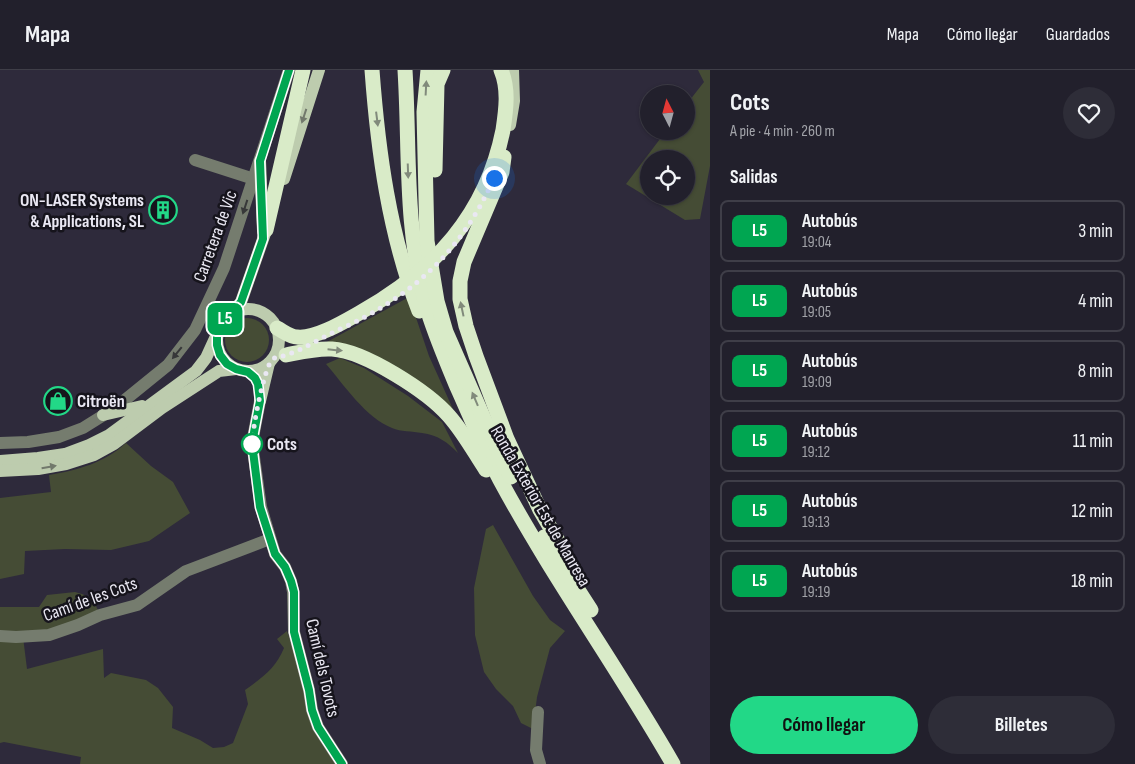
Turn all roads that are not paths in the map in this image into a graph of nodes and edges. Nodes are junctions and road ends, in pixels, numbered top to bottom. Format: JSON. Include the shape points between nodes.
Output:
{"nodes":[{"id":1,"x":289,"y":70,"type":"edge"},
{"id":2,"x":304,"y":70,"type":"edge"},
{"id":3,"x":320,"y":70,"type":"edge"},
{"id":4,"x":372,"y":70,"type":"edge"},
{"id":5,"x":405,"y":70,"type":"edge"},
{"id":6,"x":428,"y":70,"type":"edge"},
{"id":7,"x":444,"y":70,"type":"edge"},
{"id":8,"x":501,"y":70,"type":"edge"},
{"id":9,"x":513,"y":70,"type":"edge"},
{"id":10,"x":520,"y":70,"type":"edge"},
{"id":11,"x":514,"y":86,"type":"junction"},
{"id":12,"x":504,"y":157,"type":"junction"},
{"id":13,"x":196,"y":160,"type":"dead end"},
{"id":14,"x":260,"y":161,"type":"junction"},
{"id":15,"x":254,"y":179,"type":"junction"},
{"id":16,"x":264,"y":234,"type":"junction"},
{"id":17,"x":419,"y":245,"type":"junction"},
{"id":18,"x":430,"y":303,"type":"junction"},
{"id":19,"x":232,"y":313,"type":"junction"},
{"id":20,"x":277,"y":328,"type":"junction"},
{"id":21,"x":217,"y":334,"type":"junction"},
{"id":22,"x":277,"y":358,"type":"junction"},
{"id":23,"x":242,"y":370,"type":"junction"},
{"id":24,"x":260,"y":401,"type":"junction"},
{"id":25,"x":153,"y":402,"type":"junction"},
{"id":26,"x":103,"y":415,"type":"junction"},
{"id":27,"x":0,"y":443,"type":"edge"},
{"id":28,"x":0,"y":461,"type":"edge"},
{"id":29,"x":0,"y":471,"type":"edge"},
{"id":30,"x":270,"y":539,"type":"junction"},
{"id":31,"x":564,"y":565,"type":"junction"},
{"id":32,"x":0,"y":636,"type":"edge"},
{"id":33,"x":615,"y":666,"type":"junction"},
{"id":34,"x":538,"y":712,"type":"dead end"},
{"id":35,"x":342,"y":764,"type":"edge"},
{"id":36,"x":540,"y":764,"type":"edge"},
{"id":37,"x":672,"y":764,"type":"edge"},
{"id":38,"x":683,"y":764,"type":"edge"}],
"edges":[{"from":1,"to":14,"type":"street","name":"Carretera de Vic"},
{"from":2,"to":16,"type":"highway"},
{"from":3,"to":16,"type":"main road","one_way":true},
{"from":4,"to":17,"type":"highway","one_way":true,"via":[[392,220]]},
{"from":5,"to":17,"type":"highway","name":"Ronda Exterior Est de Manresa","one_way":true,"via":[[407,168]]},
{"from":17,"to":6,"type":"highway","name":"Ronda Exterior Est de Manresa","one_way":true},
{"from":7,"to":17,"type":"highway","via":[[437,84]]},
{"from":8,"to":20,"type":"highway","via":[[506,103],[497,154],[481,194],[454,238],[418,274],[382,301],[348,320],[303,337],[294,337]]},
{"from":9,"to":11,"type":"main road"},
{"from":10,"to":11,"type":"main road"},
{"from":11,"to":12,"type":"main road","via":[[513,114]]},
{"from":12,"to":22,"type":"main road","via":[[469,226],[423,278],[385,306]]},
{"from":31,"to":12,"type":"highway","one_way":true,"via":[[561,546],[540,510],[507,439],[473,348],[460,299],[464,262],[502,172]]},
{"from":13,"to":15,"type":"street"},
{"from":14,"to":15,"type":"street","name":"Carretera de Vic"},
{"from":14,"to":16,"type":"main road"},
{"from":15,"to":26,"type":"street","name":"Carretera de Vic","one_way":true,"via":[[224,268],[195,330],[168,365]]},
{"from":16,"to":19,"type":"main road","via":[[241,302]]},
{"from":17,"to":18,"type":"highway","name":"Ronda Exterior Est de Manresa"},
{"from":17,"to":18,"type":"highway"},
{"from":31,"to":18,"type":"highway","name":"Ronda Exterior Est de Manresa","one_way":true,"via":[[539,530],[502,462],[452,345]]},
{"from":18,"to":33,"type":"highway","name":"Ronda Exterior Est de Manresa","via":[[438,343],[491,463],[531,534]]},
{"from":19,"to":20,"type":"main road","via":[[257,310]]},
{"from":19,"to":21,"type":"main road"},
{"from":20,"to":22,"type":"main road"},
{"from":21,"to":23,"type":"main road","via":[[220,355],[227,364]]},
{"from":21,"to":25,"type":"main road","via":[[196,371]]},
{"from":22,"to":23,"type":"main road","via":[[259,369]]},
{"from":22,"to":24,"type":"main road"},
{"from":22,"to":33,"type":"highway","one_way":true,"via":[[324,349],[352,353],[395,375],[437,404],[470,444],[559,595],[586,634]]},
{"from":23,"to":24,"type":"main road","via":[[255,378]]},
{"from":29,"to":23,"type":"main road","one_way":true,"via":[[66,464],[94,455],[219,371]]},
{"from":24,"to":30,"type":"street","name":"Camí dels Tovots","via":[[252,443],[259,497]]},
{"from":25,"to":26,"type":"main road"},
{"from":25,"to":28,"type":"main road","via":[[90,445],[65,454]]},
{"from":26,"to":27,"type":"street","name":"Carretera de Vic","via":[[83,428],[59,437]]},
{"from":30,"to":32,"type":"street","name":"Camí de les Cots","via":[[186,571],[137,604],[100,614],[78,626],[49,635]]},
{"from":30,"to":35,"type":"street","name":"Camí dels Tovots","via":[[294,592],[294,632],[312,710],[318,727]]},
{"from":31,"to":38,"type":"highway","name":"Ronda Exterior Est de Manresa"},
{"from":33,"to":37,"type":"highway","name":"Ronda Exterior Est de Manresa"},
{"from":34,"to":36,"type":"street","via":[[536,750]]}]}
